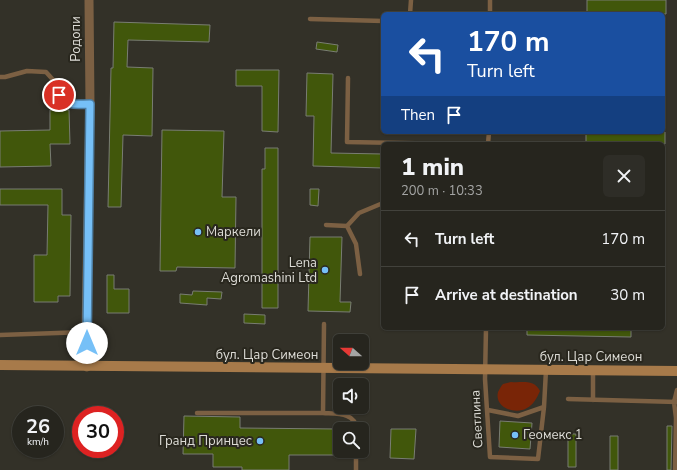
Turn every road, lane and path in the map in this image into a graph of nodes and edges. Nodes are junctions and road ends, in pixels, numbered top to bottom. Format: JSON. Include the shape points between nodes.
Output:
{"nodes":[{"id":1,"x":89,"y":0,"type":"edge"},
{"id":2,"x":411,"y":0,"type":"edge"},
{"id":3,"x":490,"y":0,"type":"edge"},
{"id":4,"x":410,"y":12,"type":"edge"},
{"id":5,"x":490,"y":12,"type":"edge"},
{"id":6,"x":310,"y":19,"type":"dead end"},
{"id":7,"x":381,"y":21,"type":"edge"},
{"id":8,"x":0,"y":77,"type":"edge"},
{"id":9,"x":348,"y":78,"type":"dead end"},
{"id":10,"x":90,"y":104,"type":"junction"},
{"id":11,"x":381,"y":143,"type":"edge"},
{"id":12,"x":381,"y":204,"type":"edge"},
{"id":13,"x":326,"y":225,"type":"dead end"},
{"id":14,"x":347,"y":226,"type":"junction"},
{"id":15,"x":360,"y":274,"type":"dead end"},
{"id":16,"x":324,"y":324,"type":"dead end"},
{"id":17,"x":486,"y":330,"type":"edge"},
{"id":18,"x":86,"y":332,"type":"junction"},
{"id":19,"x":0,"y":335,"type":"edge"},
{"id":20,"x":0,"y":366,"type":"edge"},
{"id":21,"x":87,"y":367,"type":"junction"},
{"id":22,"x":324,"y":368,"type":"junction"},
{"id":23,"x":485,"y":370,"type":"junction"},
{"id":24,"x":546,"y":370,"type":"junction"},
{"id":25,"x":594,"y":370,"type":"junction"},
{"id":26,"x":677,"y":371,"type":"edge"},
{"id":27,"x":677,"y":390,"type":"edge"},
{"id":28,"x":568,"y":399,"type":"dead end"},
{"id":29,"x":593,"y":400,"type":"junction"},
{"id":30,"x":675,"y":402,"type":"edge"},
{"id":31,"x":544,"y":407,"type":"junction"},
{"id":32,"x":488,"y":410,"type":"junction"},
{"id":33,"x":197,"y":413,"type":"dead end"},
{"id":34,"x":323,"y":413,"type":"junction"},
{"id":35,"x":354,"y":422,"type":"edge"},
{"id":36,"x":356,"y":458,"type":"edge"},
{"id":37,"x":356,"y":470,"type":"edge"},
{"id":38,"x":675,"y":470,"type":"edge"}],
"edges":[{"from":1,"to":10,"type":"street","name":"Родопи"},
{"from":2,"to":4,"type":"lane"},
{"from":3,"to":5,"type":"lane"},
{"from":6,"to":7,"type":"lane"},
{"from":8,"to":10,"type":"lane","via":[[27,71],[46,72],[55,82],[63,101]]},
{"from":9,"to":11,"type":"lane","via":[[347,142]]},
{"from":10,"to":18,"type":"street","name":"Родопи"},
{"from":12,"to":14,"type":"lane","via":[[359,212]]},
{"from":13,"to":14,"type":"lane"},
{"from":14,"to":15,"type":"lane","via":[[356,244]]},
{"from":16,"to":22,"type":"lane"},
{"from":17,"to":23,"type":"lane","name":"Светлина"},
{"from":18,"to":19,"type":"lane"},
{"from":18,"to":21,"type":"street","name":"Родопи"},
{"from":20,"to":21,"type":"main road","name":"бул. Цар Симеон"},
{"from":21,"to":22,"type":"main road","name":"бул. Цар Симеон"},
{"from":22,"to":23,"type":"main road","name":"бул. Цар Симеон"},
{"from":22,"to":34,"type":"lane"},
{"from":23,"to":24,"type":"main road","name":"бул. Цар Симеон"},
{"from":23,"to":32,"type":"lane","name":"Светлина"},
{"from":24,"to":25,"type":"main road","name":"бул. Цар Симеон"},
{"from":24,"to":31,"type":"lane"},
{"from":25,"to":26,"type":"main road","name":"бул. Цар Симеон"},
{"from":25,"to":29,"type":"lane"},
{"from":27,"to":30,"type":"lane"},
{"from":28,"to":29,"type":"lane"},
{"from":29,"to":30,"type":"lane"},
{"from":30,"to":38,"type":"lane"},
{"from":31,"to":32,"type":"lane","via":[[518,416]]},
{"from":31,"to":32,"type":"lane","name":"Светлина","via":[[538,458],[490,457]]},
{"from":33,"to":34,"type":"lane"},
{"from":34,"to":35,"type":"lane","via":[[343,414],[352,418]]},
{"from":36,"to":37,"type":"lane"}]}
